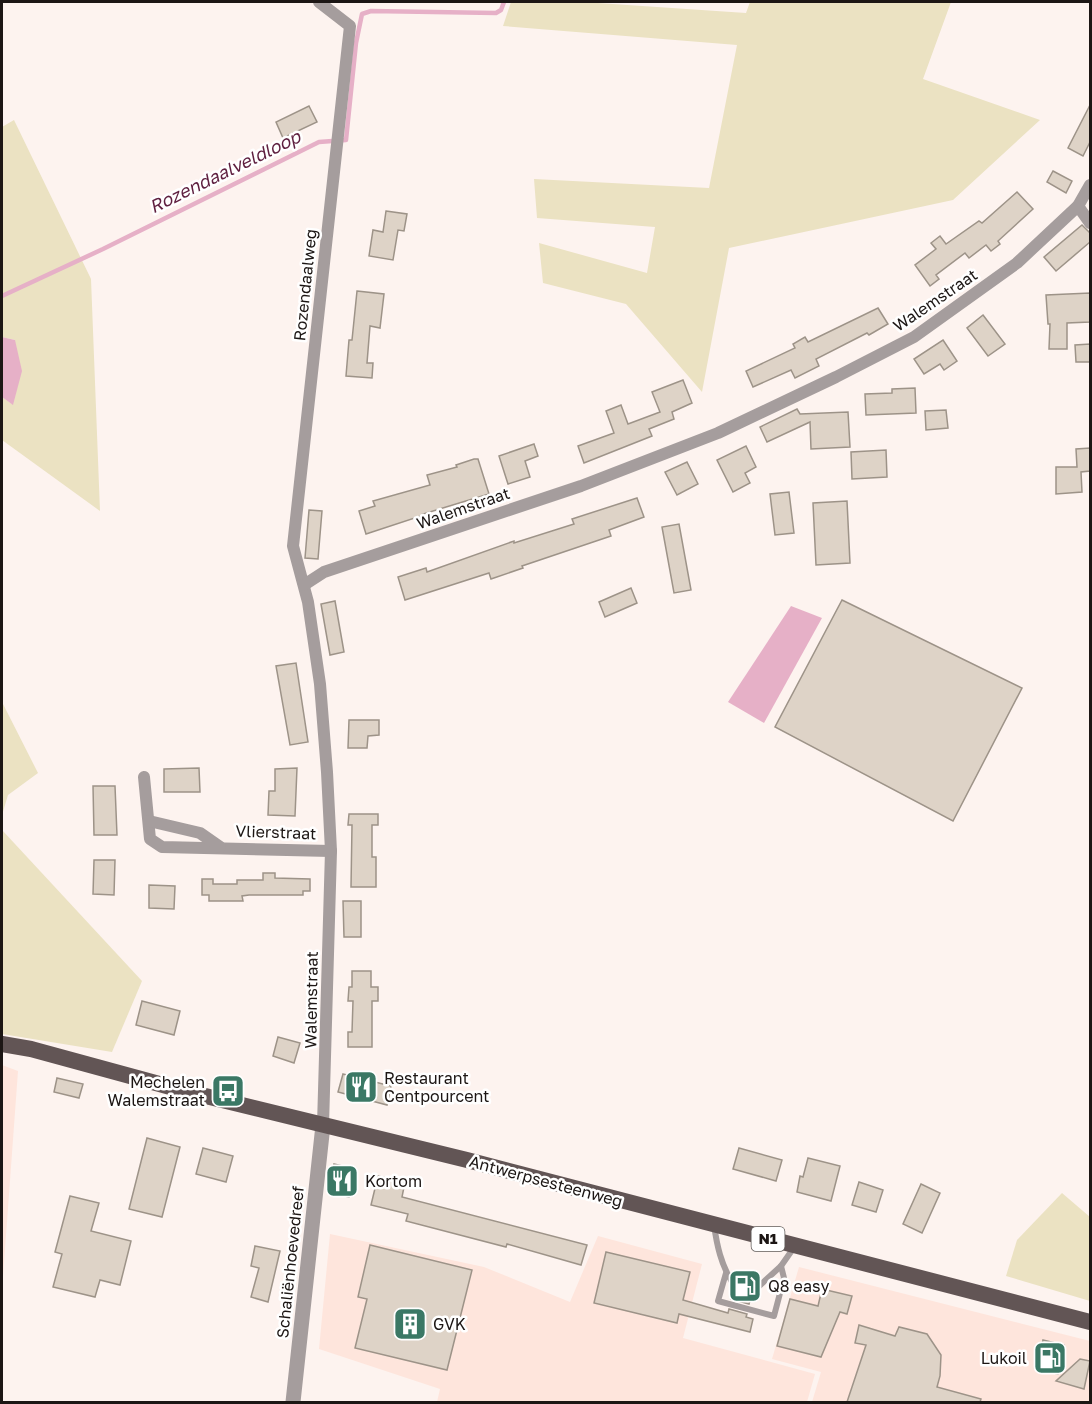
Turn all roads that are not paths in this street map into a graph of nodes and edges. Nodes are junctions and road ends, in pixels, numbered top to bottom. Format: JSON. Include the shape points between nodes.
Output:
{"nodes":[{"id":1,"x":319,"y":2,"type":"edge"},
{"id":2,"x":1090,"y":185,"type":"edge"},
{"id":3,"x":1078,"y":207,"type":"junction"},
{"id":4,"x":1090,"y":223,"type":"edge"},
{"id":5,"x":304,"y":585,"type":"junction"},
{"id":6,"x":144,"y":777,"type":"dead end"},
{"id":7,"x":149,"y":821,"type":"junction"},
{"id":8,"x":220,"y":847,"type":"junction"},
{"id":9,"x":331,"y":851,"type":"junction"},
{"id":10,"x":2,"y":1044,"type":"edge"},
{"id":11,"x":323,"y":1125,"type":"junction"},
{"id":12,"x":714,"y":1225,"type":"junction"},
{"id":13,"x":795,"y":1246,"type":"junction"},
{"id":14,"x":781,"y":1266,"type":"junction"},
{"id":15,"x":726,"y":1273,"type":"junction"},
{"id":16,"x":732,"y":1282,"type":"dead end"},
{"id":17,"x":757,"y":1288,"type":"dead end"},
{"id":18,"x":1090,"y":1322,"type":"edge"},
{"id":19,"x":293,"y":1402,"type":"edge"}],
"edges":[{"from":1,"to":5,"type":"street","name":"Rozendaalweg","via":[[350,26],[292,546]]},
{"from":2,"to":3,"type":"street","name":"Walemstraat"},
{"from":3,"to":4,"type":"street"},
{"from":3,"to":5,"type":"street","name":"Walemstraat","via":[[1017,263],[915,337],[836,377],[718,433],[581,486],[324,572]]},
{"from":5,"to":9,"type":"street","name":"Walemstraat","via":[[320,684]]},
{"from":6,"to":7,"type":"street","name":"Vlierstraat"},
{"from":7,"to":8,"type":"street","name":"Vlierstraat","via":[[200,833]]},
{"from":7,"to":8,"type":"street","name":"Vlierstraat","via":[[150,839],[162,847]]},
{"from":8,"to":9,"type":"street","name":"Vlierstraat"},
{"from":9,"to":11,"type":"street","name":"Walemstraat"},
{"from":10,"to":11,"type":"main road","name":"Antwerpsesteenweg","number":"N1"},
{"from":11,"to":12,"type":"main road","name":"Antwerpsesteenweg","number":"N1"},
{"from":11,"to":19,"type":"street","name":"Schaliënhoevedreef"},
{"from":12,"to":13,"type":"main road","name":"Antwerpsesteenweg","number":"N1"},
{"from":12,"to":15,"type":"lane"},
{"from":13,"to":14,"type":"lane"},
{"from":13,"to":18,"type":"main road","name":"Antwerpsesteenweg","number":"N1"},
{"from":14,"to":15,"type":"lane","via":[[784,1278],[774,1316],[718,1301]]},
{"from":14,"to":17,"type":"lane"},
{"from":15,"to":16,"type":"lane"}]}
